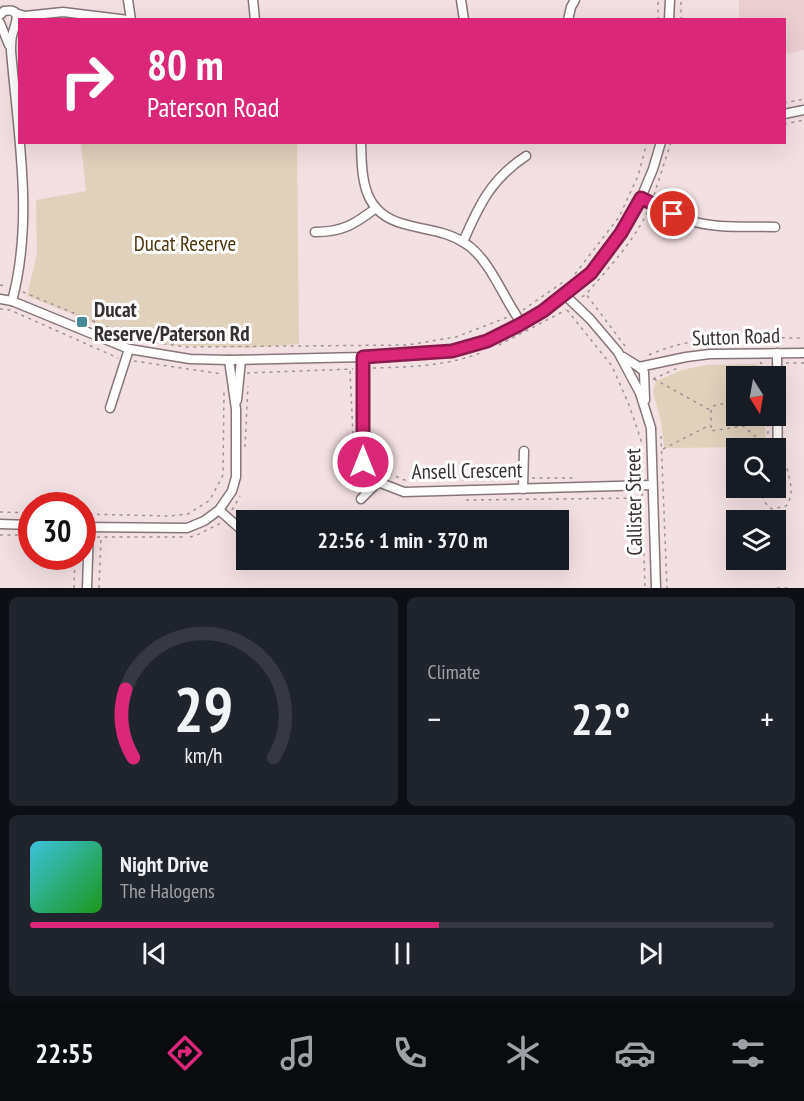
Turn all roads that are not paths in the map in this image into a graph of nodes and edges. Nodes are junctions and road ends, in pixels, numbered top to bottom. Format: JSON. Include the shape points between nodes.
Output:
{"nodes":[{"id":1,"x":128,"y":0,"type":"edge"},
{"id":2,"x":253,"y":0,"type":"edge"},
{"id":3,"x":461,"y":0,"type":"edge"},
{"id":4,"x":575,"y":0,"type":"edge"},
{"id":5,"x":670,"y":0,"type":"edge"},
{"id":6,"x":14,"y":13,"type":"junction"},
{"id":7,"x":0,"y":15,"type":"edge"},
{"id":8,"x":42,"y":15,"type":"junction"},
{"id":9,"x":32,"y":18,"type":"edge"},
{"id":10,"x":113,"y":18,"type":"edge"},
{"id":11,"x":130,"y":18,"type":"edge"},
{"id":12,"x":255,"y":18,"type":"edge"},
{"id":13,"x":464,"y":18,"type":"edge"},
{"id":14,"x":568,"y":18,"type":"edge"},
{"id":15,"x":669,"y":18,"type":"edge"},
{"id":16,"x":17,"y":24,"type":"edge"},
{"id":17,"x":1,"y":25,"type":"edge"},
{"id":18,"x":11,"y":51,"type":"junction"},
{"id":19,"x":804,"y":110,"type":"edge"},
{"id":20,"x":786,"y":114,"type":"edge"},
{"id":21,"x":18,"y":133,"type":"edge"},
{"id":22,"x":19,"y":144,"type":"edge"},
{"id":23,"x":362,"y":144,"type":"edge"},
{"id":24,"x":659,"y":144,"type":"edge"},
{"id":25,"x":526,"y":156,"type":"dead end"},
{"id":26,"x":641,"y":198,"type":"junction"},
{"id":27,"x":376,"y":208,"type":"junction"},
{"id":28,"x":775,"y":227,"type":"dead end"},
{"id":29,"x":315,"y":232,"type":"dead end"},
{"id":30,"x":463,"y":242,"type":"junction"},
{"id":31,"x":567,"y":292,"type":"junction"},
{"id":32,"x":0,"y":299,"type":"edge"},
{"id":33,"x":12,"y":301,"type":"junction"},
{"id":34,"x":519,"y":325,"type":"junction"},
{"id":35,"x":129,"y":349,"type":"junction"},
{"id":36,"x":616,"y":350,"type":"junction"},
{"id":37,"x":804,"y":352,"type":"edge"},
{"id":38,"x":777,"y":353,"type":"junction"},
{"id":39,"x":363,"y":357,"type":"junction"},
{"id":40,"x":229,"y":360,"type":"junction"},
{"id":41,"x":241,"y":360,"type":"junction"},
{"id":42,"x":670,"y":361,"type":"junction"},
{"id":43,"x":638,"y":367,"type":"junction"},
{"id":44,"x":631,"y":377,"type":"junction"},
{"id":45,"x":644,"y":378,"type":"junction"},
{"id":46,"x":110,"y":408,"type":"dead end"},
{"id":47,"x":236,"y":409,"type":"junction"},
{"id":48,"x":647,"y":415,"type":"junction"},
{"id":49,"x":778,"y":438,"type":"edge"},
{"id":50,"x":524,"y":451,"type":"dead end"},
{"id":51,"x":378,"y":482,"type":"junction"},
{"id":52,"x":652,"y":486,"type":"junction"},
{"id":53,"x":523,"y":489,"type":"junction"},
{"id":54,"x":361,"y":499,"type":"dead end"},
{"id":55,"x":219,"y":510,"type":"junction"},
{"id":56,"x":0,"y":524,"type":"edge"},
{"id":57,"x":18,"y":525,"type":"edge"},
{"id":58,"x":236,"y":525,"type":"edge"},
{"id":59,"x":96,"y":527,"type":"edge"},
{"id":60,"x":88,"y":570,"type":"edge"},
{"id":61,"x":87,"y":588,"type":"edge"},
{"id":62,"x":656,"y":588,"type":"edge"}],
"edges":[{"from":1,"to":11,"type":"street"},
{"from":2,"to":12,"type":"street"},
{"from":3,"to":13,"type":"street"},
{"from":4,"to":14,"type":"street"},
{"from":5,"to":15,"type":"street"},
{"from":6,"to":7,"type":"street","via":[[6,10]]},
{"from":6,"to":7,"type":"street","via":[[6,2]]},
{"from":6,"to":8,"type":"street"},
{"from":6,"to":16,"type":"street"},
{"from":8,"to":9,"type":"street"},
{"from":8,"to":10,"type":"street","via":[[63,12]]},
{"from":16,"to":17,"type":"street","via":[[9,28]]},
{"from":16,"to":18,"type":"street"},
{"from":17,"to":18,"type":"street"},
{"from":18,"to":21,"type":"street"},
{"from":19,"to":20,"type":"street"},
{"from":22,"to":33,"type":"street","via":[[23,243]]},
{"from":23,"to":27,"type":"street","via":[[364,184]]},
{"from":24,"to":26,"type":"street"},
{"from":25,"to":30,"type":"street","via":[[490,188]]},
{"from":26,"to":28,"type":"street","via":[[701,224]]},
{"from":26,"to":31,"type":"street","via":[[591,273]]},
{"from":27,"to":29,"type":"street","via":[[354,225],[332,232]]},
{"from":27,"to":30,"type":"street","via":[[404,224],[446,233]]},
{"from":30,"to":34,"type":"street","via":[[484,262]]},
{"from":31,"to":34,"type":"street"},
{"from":31,"to":36,"type":"street","name":"Callister Street"},
{"from":32,"to":33,"type":"street"},
{"from":33,"to":35,"type":"street"},
{"from":34,"to":39,"type":"street","via":[[487,341],[452,351]]},
{"from":35,"to":40,"type":"street","via":[[190,359]]},
{"from":35,"to":46,"type":"street"},
{"from":36,"to":43,"type":"street","name":"Callister Street"},
{"from":36,"to":44,"type":"street","name":"Callister Street"},
{"from":37,"to":38,"type":"street","name":"Sutton Road"},
{"from":38,"to":42,"type":"street","name":"Sutton Road","via":[[710,354]]},
{"from":38,"to":49,"type":"street"},
{"from":39,"to":41,"type":"street"},
{"from":39,"to":51,"type":"street","via":[[363,462]]},
{"from":40,"to":41,"type":"street"},
{"from":40,"to":47,"type":"street"},
{"from":41,"to":47,"type":"street"},
{"from":42,"to":43,"type":"street","name":"Sutton Road"},
{"from":42,"to":45,"type":"street","name":"Sutton Road"},
{"from":43,"to":44,"type":"street","via":[[633,368]]},
{"from":43,"to":45,"type":"street","name":"Callister Street"},
{"from":44,"to":45,"type":"street","via":[[637,382]]},
{"from":44,"to":48,"type":"street","name":"Callister Street"},
{"from":45,"to":48,"type":"street","name":"Callister Street"},
{"from":47,"to":55,"type":"street","via":[[237,477]]},
{"from":48,"to":52,"type":"street","name":"Callister Street","via":[[651,428]]},
{"from":50,"to":53,"type":"street"},
{"from":51,"to":53,"type":"street","name":"Ansell Crescent","via":[[404,492]]},
{"from":51,"to":54,"type":"street"},
{"from":52,"to":53,"type":"street","name":"Ansell Crescent"},
{"from":52,"to":62,"type":"street","name":"Callister Street"},
{"from":55,"to":58,"type":"street"},
{"from":55,"to":59,"type":"street","via":[[187,528]]},
{"from":56,"to":57,"type":"street"},
{"from":60,"to":61,"type":"street"}]}
